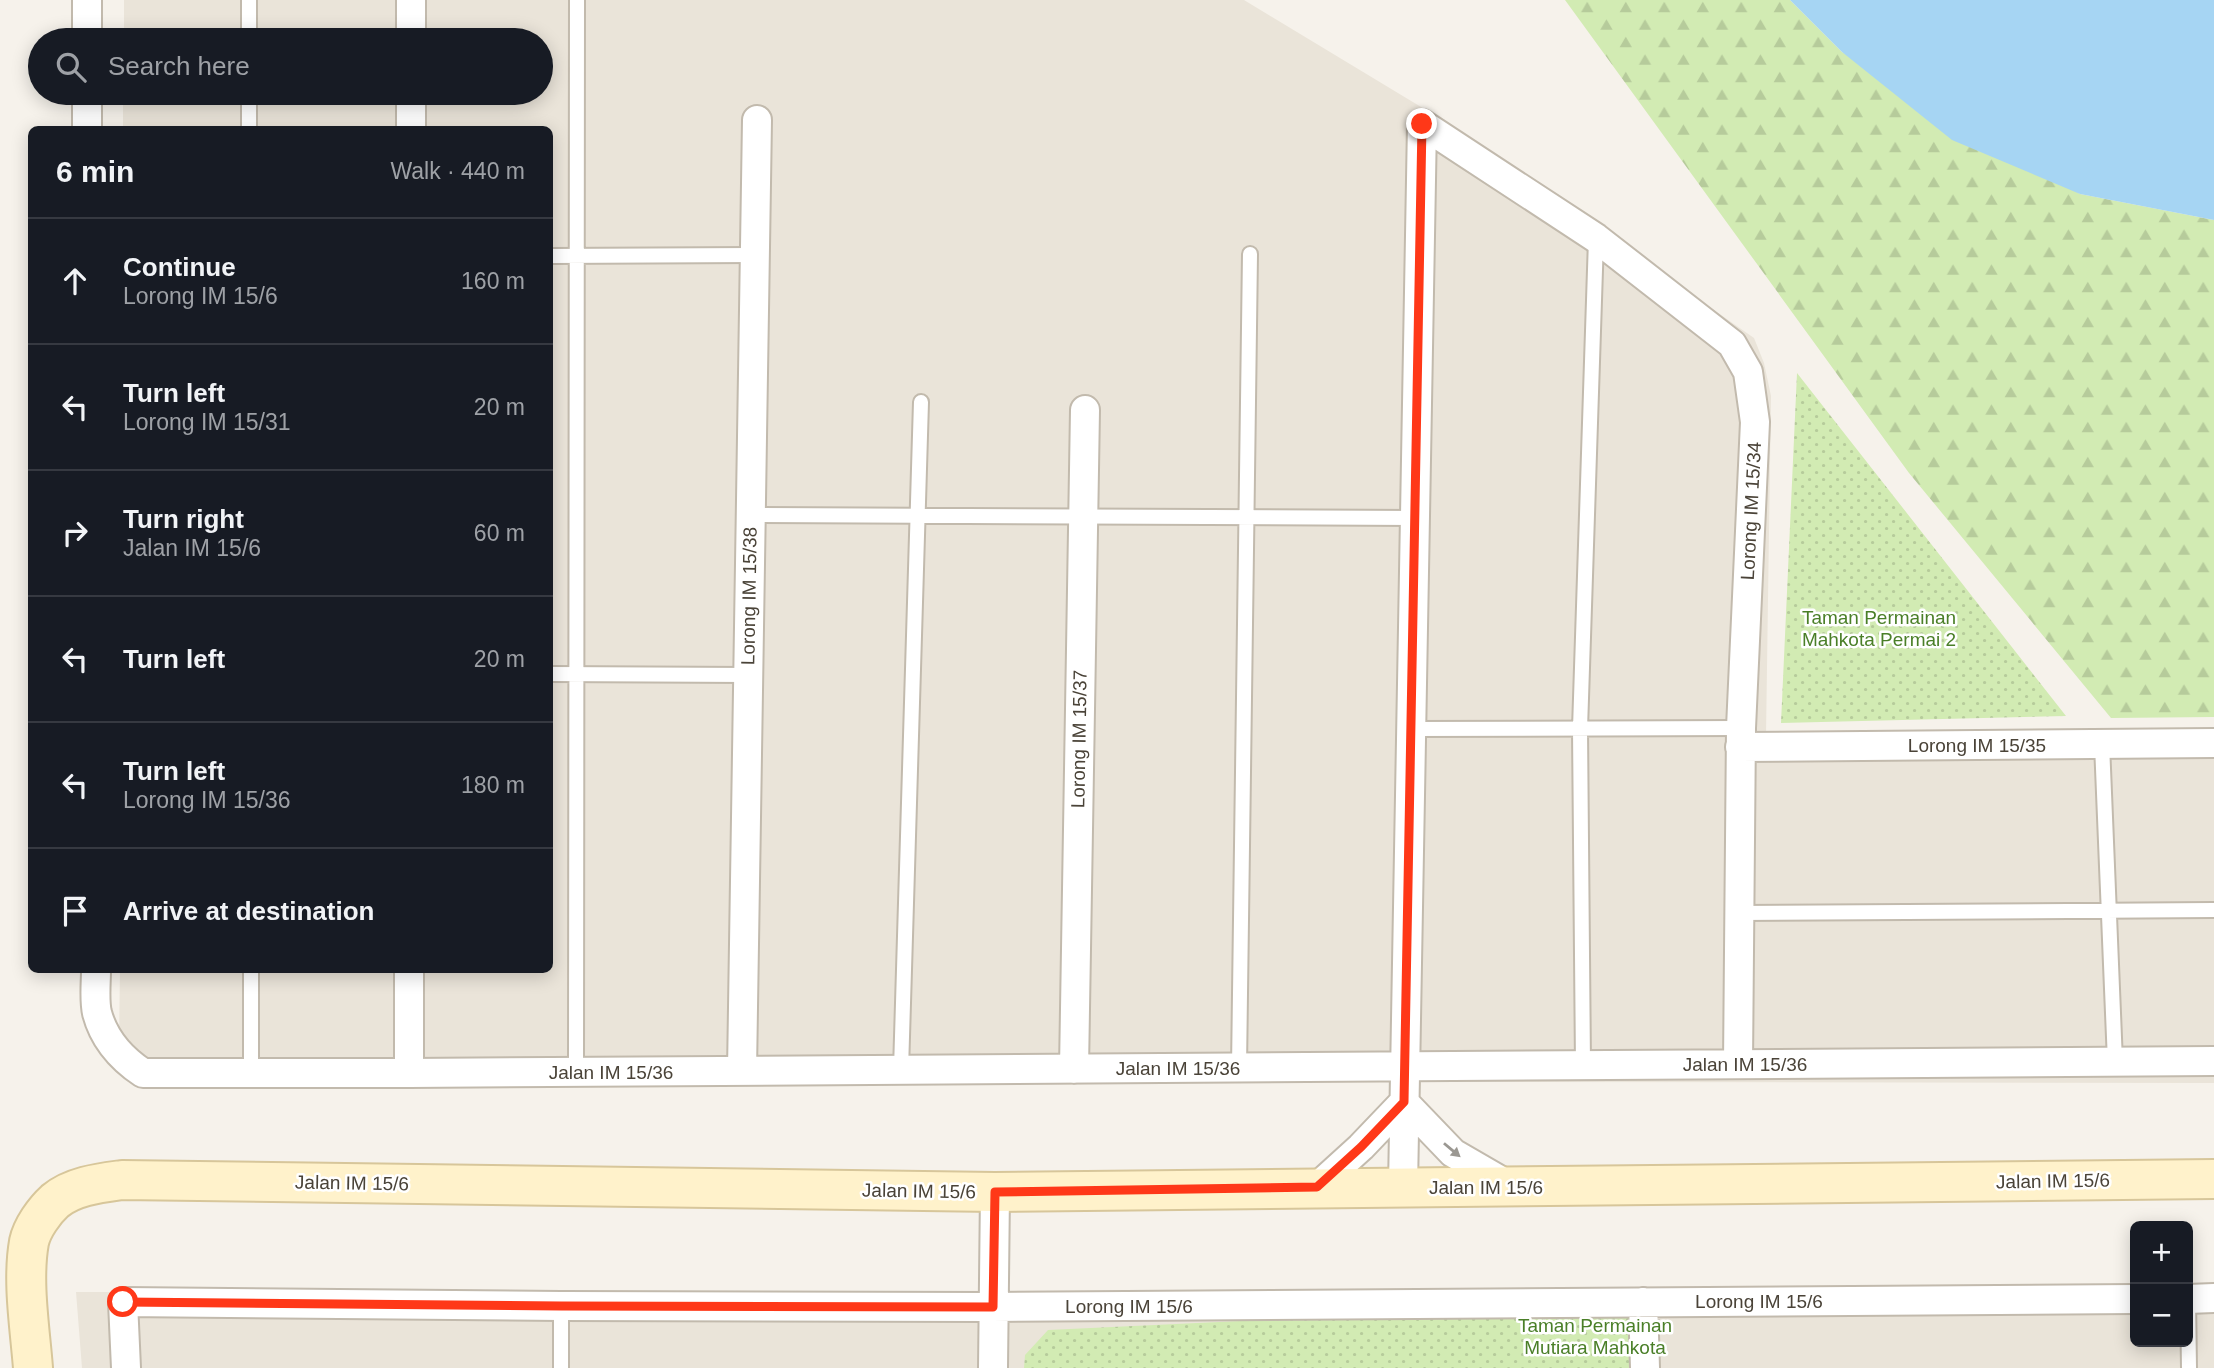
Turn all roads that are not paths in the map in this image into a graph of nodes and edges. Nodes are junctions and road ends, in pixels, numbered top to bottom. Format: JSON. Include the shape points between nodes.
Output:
{"nodes":[{"id":1,"x":88,"y":0,"type":"edge"},
{"id":2,"x":249,"y":0,"type":"edge"},
{"id":3,"x":411,"y":0,"type":"edge"},
{"id":4,"x":577,"y":0,"type":"edge"},
{"id":5,"x":87,"y":28,"type":"edge"},
{"id":6,"x":249,"y":28,"type":"edge"},
{"id":7,"x":411,"y":28,"type":"edge"},
{"id":8,"x":87,"y":105,"type":"edge"},
{"id":9,"x":249,"y":105,"type":"edge"},
{"id":10,"x":411,"y":105,"type":"edge"},
{"id":11,"x":757,"y":120,"type":"dead end"},
{"id":12,"x":87,"y":126,"type":"edge"},
{"id":13,"x":249,"y":126,"type":"edge"},
{"id":14,"x":411,"y":126,"type":"edge"},
{"id":15,"x":1596,"y":238,"type":"junction"},
{"id":16,"x":1250,"y":254,"type":"dead end"},
{"id":17,"x":754,"y":255,"type":"junction"},
{"id":18,"x":553,"y":256,"type":"edge"},
{"id":19,"x":577,"y":256,"type":"junction"},
{"id":20,"x":921,"y":402,"type":"dead end"},
{"id":21,"x":1085,"y":410,"type":"dead end"},
{"id":22,"x":750,"y":515,"type":"junction"},
{"id":23,"x":918,"y":516,"type":"junction"},
{"id":24,"x":1083,"y":517,"type":"junction"},
{"id":25,"x":1247,"y":517,"type":"junction"},
{"id":26,"x":1415,"y":517,"type":"junction"},
{"id":27,"x":553,"y":674,"type":"edge"},
{"id":28,"x":578,"y":674,"type":"junction"},
{"id":29,"x":748,"y":675,"type":"junction"},
{"id":30,"x":1411,"y":729,"type":"junction"},
{"id":31,"x":1580,"y":729,"type":"junction"},
{"id":32,"x":1741,"y":737,"type":"junction"},
{"id":33,"x":2214,"y":743,"type":"edge"},
{"id":34,"x":2102,"y":744,"type":"junction"},
{"id":35,"x":2109,"y":910,"type":"junction"},
{"id":36,"x":2214,"y":910,"type":"edge"},
{"id":37,"x":1739,"y":913,"type":"junction"},
{"id":38,"x":96,"y":973,"type":"edge"},
{"id":39,"x":251,"y":973,"type":"edge"},
{"id":40,"x":409,"y":973,"type":"edge"},
{"id":41,"x":2214,"y":1061,"type":"edge"},
{"id":42,"x":2115,"y":1062,"type":"junction"},
{"id":43,"x":1738,"y":1064,"type":"junction"},
{"id":44,"x":1583,"y":1066,"type":"junction"},
{"id":45,"x":1404,"y":1067,"type":"junction"},
{"id":46,"x":1239,"y":1068,"type":"junction"},
{"id":47,"x":1074,"y":1069,"type":"junction"},
{"id":48,"x":901,"y":1070,"type":"junction"},
{"id":49,"x":742,"y":1071,"type":"junction"},
{"id":50,"x":576,"y":1072,"type":"junction"},
{"id":51,"x":410,"y":1073,"type":"junction"},
{"id":52,"x":251,"y":1074,"type":"junction"},
{"id":53,"x":1404,"y":1102,"type":"junction"},
{"id":54,"x":2214,"y":1179,"type":"edge"},
{"id":55,"x":1317,"y":1187,"type":"junction"},
{"id":56,"x":1403,"y":1187,"type":"junction"},
{"id":57,"x":1513,"y":1187,"type":"junction"},
{"id":58,"x":995,"y":1192,"type":"junction"},
{"id":59,"x":2214,"y":1298,"type":"edge"},
{"id":60,"x":2130,"y":1299,"type":"edge"},
{"id":61,"x":2193,"y":1299,"type":"edge"},
{"id":62,"x":1643,"y":1302,"type":"junction"},
{"id":63,"x":561,"y":1306,"type":"junction"},
{"id":64,"x":993,"y":1307,"type":"junction"},
{"id":65,"x":2189,"y":1347,"type":"edge"},
{"id":66,"x":33,"y":1368,"type":"edge"},
{"id":67,"x":126,"y":1368,"type":"edge"},
{"id":68,"x":561,"y":1368,"type":"edge"},
{"id":69,"x":993,"y":1368,"type":"edge"},
{"id":70,"x":1645,"y":1368,"type":"edge"},
{"id":71,"x":2189,"y":1368,"type":"edge"}],
"edges":[{"from":1,"to":5,"type":"street"},
{"from":2,"to":6,"type":"lane"},
{"from":3,"to":7,"type":"street"},
{"from":4,"to":19,"type":"lane"},
{"from":8,"to":12,"type":"street"},
{"from":9,"to":13,"type":"lane"},
{"from":10,"to":14,"type":"street"},
{"from":11,"to":17,"type":"street","name":"Lorong IM 15/38"},
{"from":15,"to":26,"type":"street","name":"Lorong IM 15/34","via":[[1422,124]]},
{"from":15,"to":31,"type":"lane"},
{"from":15,"to":32,"type":"street","name":"Lorong IM 15/34","via":[[1732,344],[1748,372],[1755,422]]},
{"from":16,"to":25,"type":"lane"},
{"from":17,"to":19,"type":"lane"},
{"from":17,"to":22,"type":"street","name":"Lorong IM 15/38"},
{"from":18,"to":19,"type":"lane"},
{"from":19,"to":28,"type":"lane"},
{"from":20,"to":23,"type":"lane"},
{"from":21,"to":24,"type":"street","name":"Lorong IM 15/37"},
{"from":22,"to":23,"type":"lane"},
{"from":22,"to":29,"type":"street","name":"Lorong IM 15/38"},
{"from":23,"to":24,"type":"lane"},
{"from":23,"to":48,"type":"lane"},
{"from":24,"to":25,"type":"lane"},
{"from":24,"to":47,"type":"street","name":"Lorong IM 15/37"},
{"from":25,"to":26,"type":"lane"},
{"from":25,"to":46,"type":"lane"},
{"from":26,"to":30,"type":"street"},
{"from":27,"to":28,"type":"lane"},
{"from":28,"to":29,"type":"lane"},
{"from":28,"to":50,"type":"lane"},
{"from":29,"to":49,"type":"street","name":"Lorong IM 15/38"},
{"from":30,"to":31,"type":"lane"},
{"from":30,"to":45,"type":"street"},
{"from":31,"to":32,"type":"lane"},
{"from":31,"to":44,"type":"lane"},
{"from":32,"to":34,"type":"street","name":"Lorong IM 15/35"},
{"from":32,"to":37,"type":"street","name":"Lorong IM 15/34"},
{"from":33,"to":34,"type":"street","name":"Lorong IM 15/35"},
{"from":34,"to":35,"type":"lane"},
{"from":35,"to":36,"type":"lane"},
{"from":35,"to":37,"type":"lane"},
{"from":35,"to":42,"type":"lane"},
{"from":37,"to":43,"type":"street","name":"Lorong IM 15/34"},
{"from":38,"to":52,"type":"street","name":"Jalan IM 15/36","via":[[97,1012],[126,1062],[143,1073]]},
{"from":39,"to":52,"type":"lane"},
{"from":40,"to":51,"type":"street"},
{"from":41,"to":42,"type":"street","name":"Jalan IM 15/36"},
{"from":42,"to":43,"type":"street","name":"Jalan IM 15/36"},
{"from":43,"to":44,"type":"street","name":"Jalan IM 15/36"},
{"from":44,"to":45,"type":"street","name":"Jalan IM 15/36"},
{"from":45,"to":46,"type":"street","name":"Jalan IM 15/36"},
{"from":45,"to":53,"type":"street"},
{"from":46,"to":47,"type":"street","name":"Jalan IM 15/36"},
{"from":47,"to":48,"type":"street","name":"Jalan IM 15/36"},
{"from":48,"to":49,"type":"street","name":"Jalan IM 15/36"},
{"from":49,"to":50,"type":"street","name":"Jalan IM 15/36"},
{"from":50,"to":51,"type":"street","name":"Jalan IM 15/36"},
{"from":51,"to":52,"type":"street","name":"Jalan IM 15/36"},
{"from":53,"to":55,"type":"street"},
{"from":53,"to":56,"type":"street"},
{"from":53,"to":57,"type":"street","one_way":true,"via":[[1453,1153]]},
{"from":54,"to":57,"type":"street","name":"Jalan IM 15/6"},
{"from":55,"to":56,"type":"street","name":"Jalan IM 15/6"},
{"from":55,"to":58,"type":"street","name":"Jalan IM 15/6"},
{"from":56,"to":57,"type":"street","name":"Jalan IM 15/6"},
{"from":58,"to":64,"type":"street"},
{"from":58,"to":66,"type":"street","name":"Jalan IM 15/6","via":[[122,1180],[96,1184],[56,1200],[41,1216],[30,1240],[26,1269]]},
{"from":59,"to":61,"type":"street"},
{"from":60,"to":62,"type":"street","name":"Lorong IM 15/6"},
{"from":62,"to":64,"type":"street","name":"Lorong IM 15/6"},
{"from":62,"to":70,"type":"street"},
{"from":63,"to":64,"type":"street","name":"Lorong IM 15/6"},
{"from":63,"to":67,"type":"street","name":"Lorong IM 15/6","via":[[123,1302]]},
{"from":63,"to":68,"type":"lane"},
{"from":64,"to":69,"type":"street"},
{"from":65,"to":71,"type":"lane"}]}
